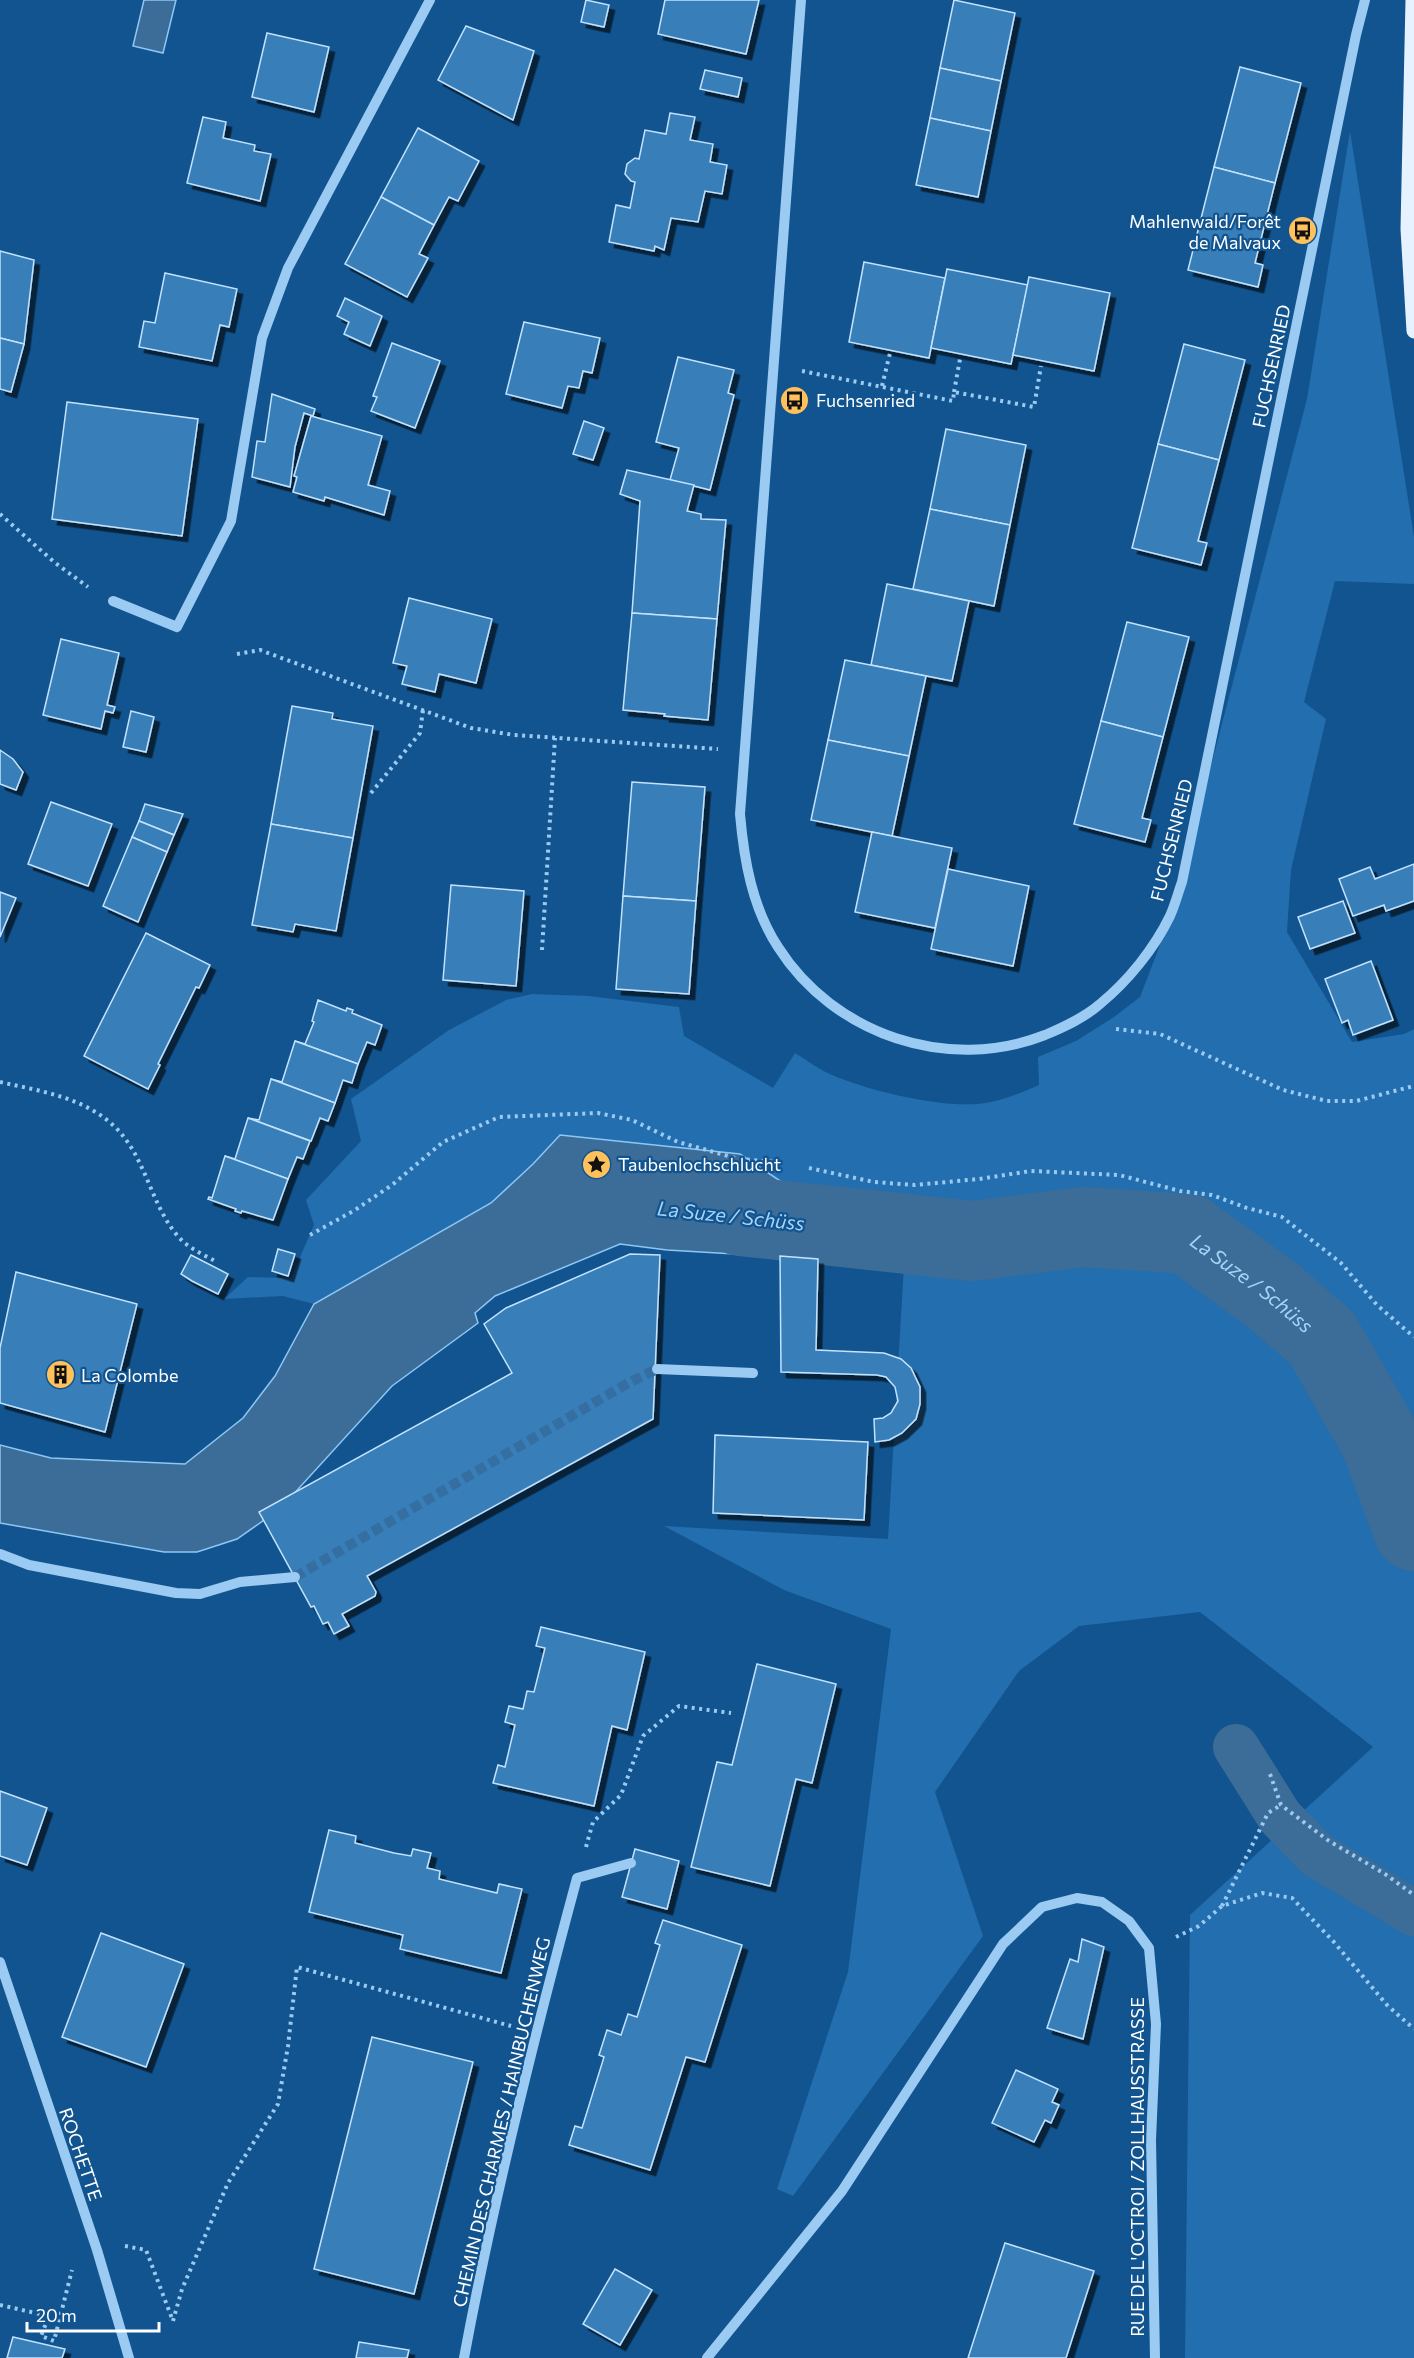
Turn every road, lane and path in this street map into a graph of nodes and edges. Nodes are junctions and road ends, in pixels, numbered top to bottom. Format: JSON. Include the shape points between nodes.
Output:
{"nodes":[{"id":1,"x":430,"y":0,"type":"edge"},
{"id":2,"x":801,"y":0,"type":"edge"},
{"id":3,"x":1365,"y":0,"type":"edge"},
{"id":4,"x":1413,"y":0,"type":"edge"},
{"id":5,"x":1414,"y":331,"type":"edge"},
{"id":6,"x":890,"y":353,"type":"dead end"},
{"id":7,"x":960,"y":359,"type":"dead end"},
{"id":8,"x":775,"y":366,"type":"junction"},
{"id":9,"x":1041,"y":366,"type":"dead end"},
{"id":10,"x":882,"y":386,"type":"junction"},
{"id":11,"x":954,"y":392,"type":"junction"},
{"id":12,"x":0,"y":514,"type":"edge"},
{"id":13,"x":112,"y":601,"type":"joint"},
{"id":14,"x":237,"y":654,"type":"dead end"},
{"id":15,"x":423,"y":710,"type":"junction"},
{"id":16,"x":555,"y":738,"type":"junction"},
{"id":17,"x":746,"y":751,"type":"junction"},
{"id":18,"x":371,"y":794,"type":"dead end"},
{"id":19,"x":542,"y":950,"type":"dead end"},
{"id":20,"x":1122,"y":1029,"type":"dead end"},
{"id":21,"x":0,"y":1082,"type":"edge"},
{"id":22,"x":1414,"y":1086,"type":"edge"},
{"id":23,"x":777,"y":1162,"type":"dead end"},
{"id":24,"x":810,"y":1168,"type":"dead end"},
{"id":25,"x":310,"y":1235,"type":"dead end"},
{"id":26,"x":217,"y":1262,"type":"dead end"},
{"id":27,"x":1414,"y":1337,"type":"edge"},
{"id":28,"x":657,"y":1369,"type":"tunnel mouth"},
{"id":29,"x":753,"y":1373,"type":"dead end"},
{"id":30,"x":0,"y":1554,"type":"edge"},
{"id":31,"x":296,"y":1577,"type":"tunnel mouth"},
{"id":32,"x":731,"y":1713,"type":"dead end"},
{"id":33,"x":1270,"y":1774,"type":"dead end"},
{"id":34,"x":1281,"y":1805,"type":"junction"},
{"id":35,"x":631,"y":1863,"type":"dead end"},
{"id":36,"x":578,"y":1878,"type":"junction"},
{"id":37,"x":1414,"y":1895,"type":"edge"},
{"id":38,"x":1222,"y":1906,"type":"junction"},
{"id":39,"x":1199,"y":1926,"type":"dead end"},
{"id":40,"x":0,"y":1962,"type":"edge"},
{"id":41,"x":1414,"y":2029,"type":"edge"},
{"id":42,"x":535,"y":2032,"type":"junction"},
{"id":43,"x":121,"y":2246,"type":"dead end"},
{"id":44,"x":0,"y":2305,"type":"edge"},
{"id":45,"x":61,"y":2317,"type":"dead end"},
{"id":46,"x":129,"y":2358,"type":"edge"},
{"id":47,"x":464,"y":2358,"type":"edge"},
{"id":48,"x":707,"y":2358,"type":"edge"},
{"id":49,"x":1155,"y":2358,"type":"edge"}],
"edges":[{"from":1,"to":13,"type":"street","via":[[288,268],[262,338],[231,521],[177,627]]},
{"from":2,"to":8,"type":"street","name":"FUCHSENRIED"},
{"from":3,"to":17,"type":"street","name":"FUCHSENRIED","via":[[1182,882],[1170,916],[1144,957],[1099,1005],[1068,1026],[1013,1046],[984,1050],[934,1048],[885,1035],[857,1022],[802,979],[777,947],[751,887],[740,814]]},
{"from":4,"to":5,"type":"main road","via":[[1408,229]]},
{"from":6,"to":10,"type":"path"},
{"from":7,"to":11,"type":"path"},
{"from":8,"to":10,"type":"path"},
{"from":8,"to":17,"type":"street","name":"FUCHSENRIED"},
{"from":9,"to":11,"type":"path","via":[[1034,407]]},
{"from":10,"to":11,"type":"path","via":[[953,401]]},
{"from":12,"to":13,"type":"path","via":[[82,584]]},
{"from":14,"to":15,"type":"path","via":[[260,650]]},
{"from":15,"to":16,"type":"path","via":[[471,728]]},
{"from":15,"to":18,"type":"path","via":[[420,732]]},
{"from":16,"to":17,"type":"path"},
{"from":16,"to":19,"type":"path"},
{"from":20,"to":22,"type":"path","via":[[1160,1034],[1283,1090],[1327,1101],[1356,1101]]},
{"from":21,"to":26,"type":"path","via":[[64,1097],[115,1127],[138,1160],[176,1235]]},
{"from":23,"to":25,"type":"path","via":[[739,1159],[678,1142],[632,1120],[598,1113],[499,1117],[443,1142],[392,1185]]},
{"from":24,"to":27,"type":"path","via":[[874,1182],[915,1185],[1031,1171],[1119,1175],[1212,1195],[1282,1217],[1341,1263],[1377,1305]]},
{"from":28,"to":29,"type":"street"},
{"from":30,"to":31,"type":"street","via":[[29,1566],[176,1593],[200,1594],[240,1582]]},
{"from":32,"to":36,"type":"path","via":[[679,1706],[643,1736],[621,1795],[593,1822]]},
{"from":33,"to":34,"type":"path"},
{"from":34,"to":37,"type":"path"},
{"from":34,"to":38,"type":"path","via":[[1268,1813]]},
{"from":35,"to":36,"type":"street"},
{"from":36,"to":42,"type":"street","name":"CHEMIN DES CHARMES / HAINBUCHENWEG"},
{"from":38,"to":39,"type":"path"},
{"from":38,"to":41,"type":"path","via":[[1262,1893],[1292,1898],[1387,2006]]},
{"from":40,"to":46,"type":"street","name":"ROCHETTE","via":[[97,2250]]},
{"from":42,"to":43,"type":"path","via":[[297,1967],[278,2103],[228,2183],[182,2289],[174,2321],[146,2250]]},
{"from":42,"to":47,"type":"street","name":"CHEMIN DES CHARMES / HAINBUCHENWEG","via":[[483,2256]]},
{"from":44,"to":45,"type":"path","via":[[49,2316],[41,2336],[54,2341]]},
{"from":48,"to":49,"type":"street","name":"RUE DE L'OCTROI / ZOLLHAUSSTRASSE","via":[[842,2191],[1003,1944],[1042,1907],[1077,1898],[1102,1902],[1120,1914],[1149,1948],[1156,2024],[1151,2140]]}]}
